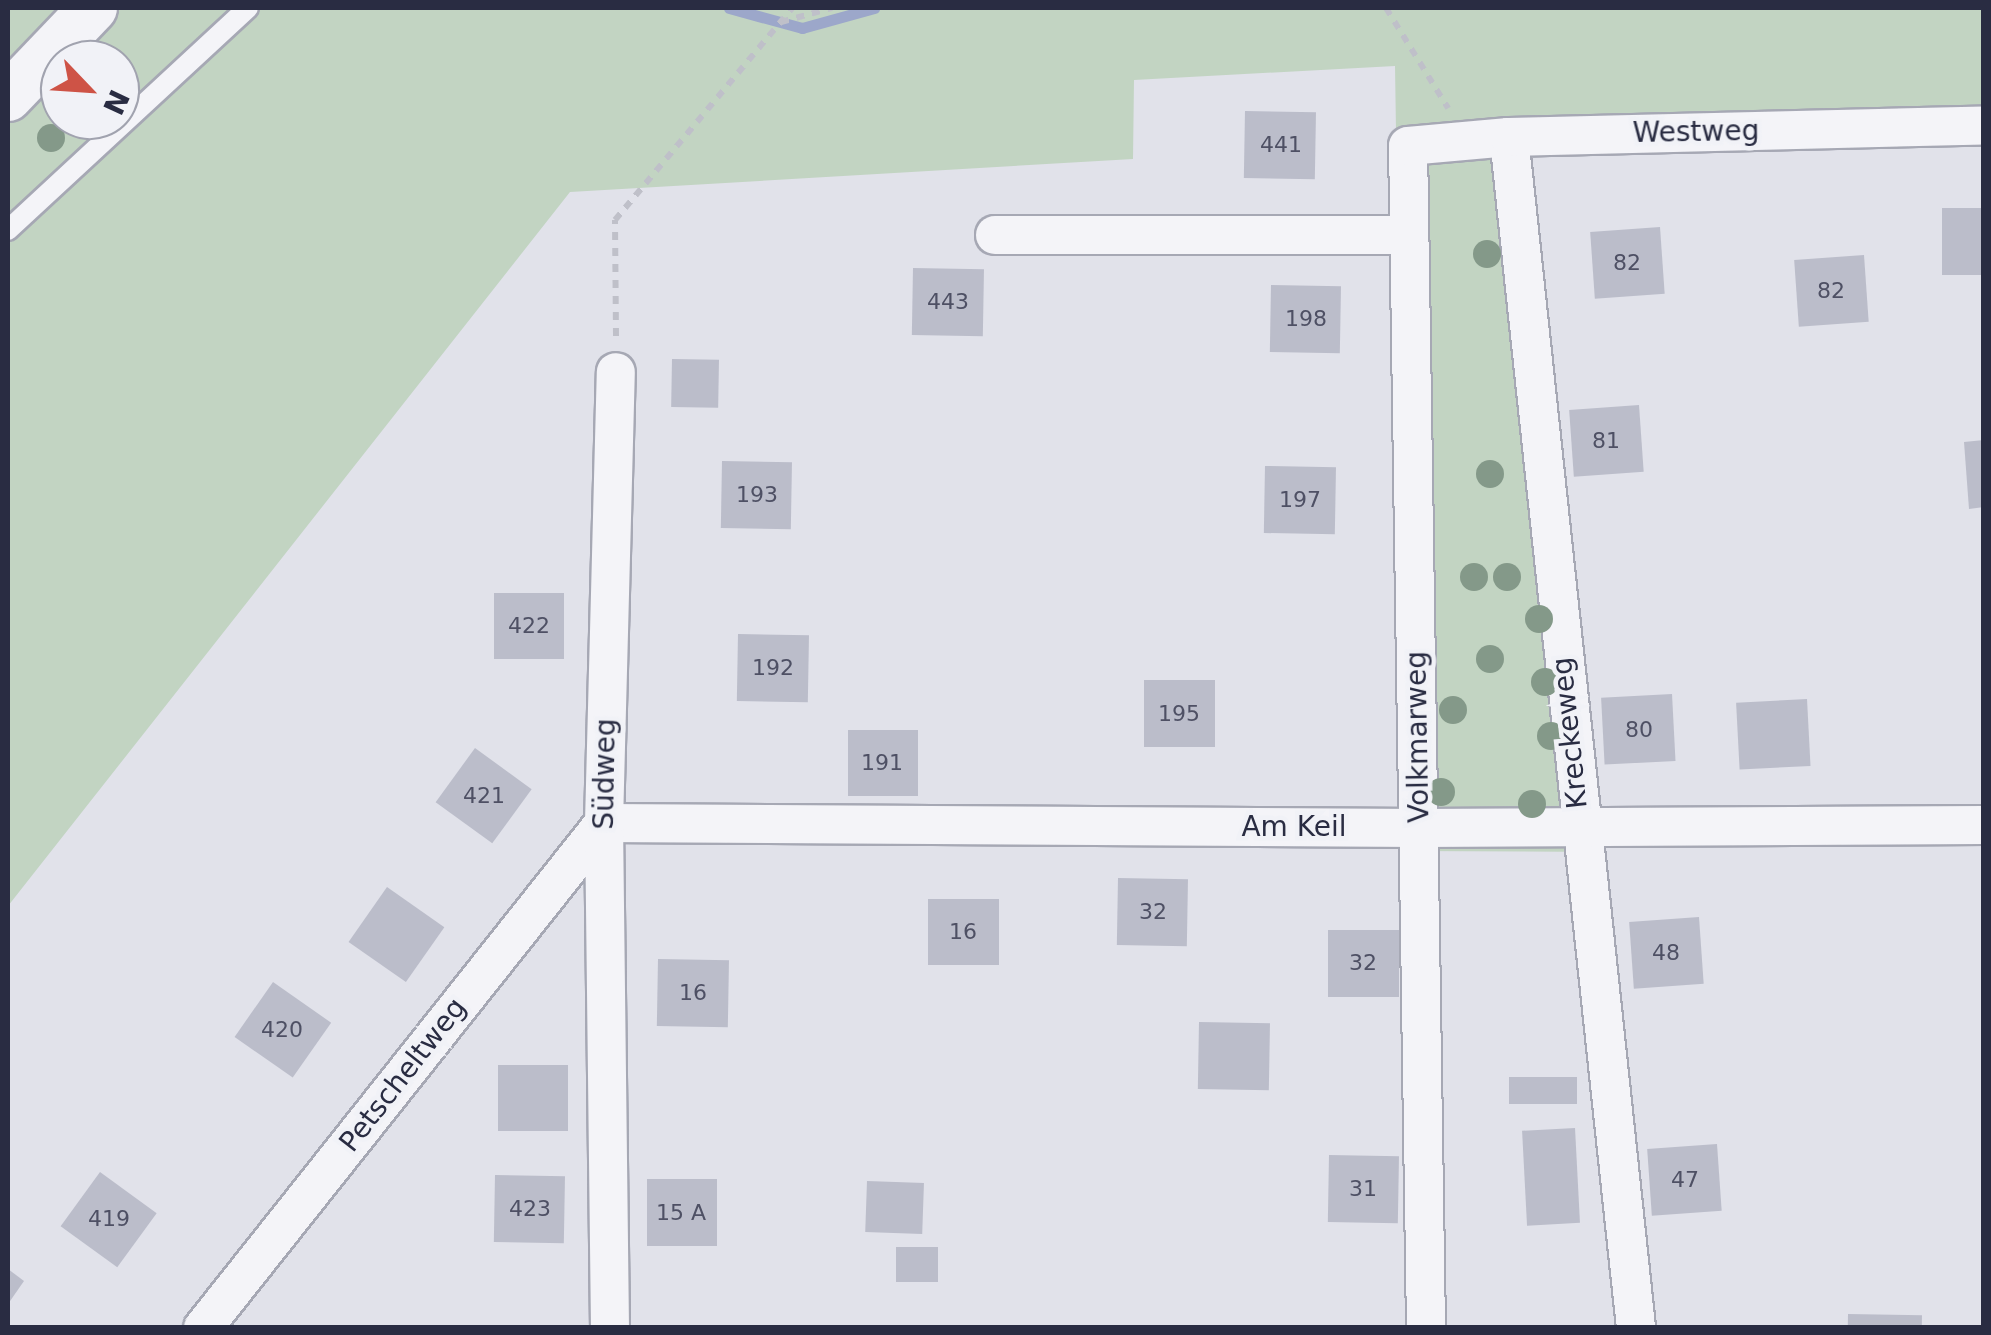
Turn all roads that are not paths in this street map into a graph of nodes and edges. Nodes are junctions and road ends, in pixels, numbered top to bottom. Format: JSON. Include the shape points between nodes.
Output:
{"nodes":[{"id":1,"x":94,"y":8,"type":"edge"},
{"id":2,"x":248,"y":8,"type":"edge"},
{"id":3,"x":8,"y":96,"type":"edge"},
{"id":4,"x":1984,"y":125,"type":"edge"},
{"id":5,"x":1509,"y":137,"type":"junction"},
{"id":6,"x":1408,"y":146,"type":"joint"},
{"id":7,"x":8,"y":230,"type":"edge"},
{"id":8,"x":995,"y":234,"type":"dead end"},
{"id":9,"x":1408,"y":234,"type":"junction"},
{"id":10,"x":616,"y":372,"type":"road end"},
{"id":11,"x":604,"y":823,"type":"junction"},
{"id":12,"x":1984,"y":825,"type":"edge"},
{"id":13,"x":1580,"y":826,"type":"junction"},
{"id":14,"x":1420,"y":828,"type":"junction"},
{"id":15,"x":203,"y":1328,"type":"edge"},
{"id":16,"x":610,"y":1328,"type":"edge"},
{"id":17,"x":1426,"y":1328,"type":"edge"},
{"id":18,"x":1636,"y":1328,"type":"edge"}],
"edges":[{"from":1,"to":3,"type":"street"},
{"from":2,"to":7,"type":"lane"},
{"from":4,"to":5,"type":"street","name":"Westweg"},
{"from":5,"to":6,"type":"street","name":"Westweg"},
{"from":5,"to":13,"type":"street","name":"Kreckeweg"},
{"from":6,"to":9,"type":"street","name":"Volkmarweg"},
{"from":8,"to":9,"type":"street"},
{"from":9,"to":14,"type":"street","name":"Volkmarweg"},
{"from":10,"to":11,"type":"street","name":"Südweg"},
{"from":11,"to":14,"type":"street","name":"Am Keil"},
{"from":11,"to":15,"type":"street","name":"Petscheltweg"},
{"from":11,"to":16,"type":"street","name":"Südweg"},
{"from":12,"to":13,"type":"street","name":"Am Keil"},
{"from":13,"to":14,"type":"street","name":"Am Keil"},
{"from":13,"to":18,"type":"street","name":"Kreckeweg"},
{"from":14,"to":17,"type":"street","name":"Volkmarweg"}]}
